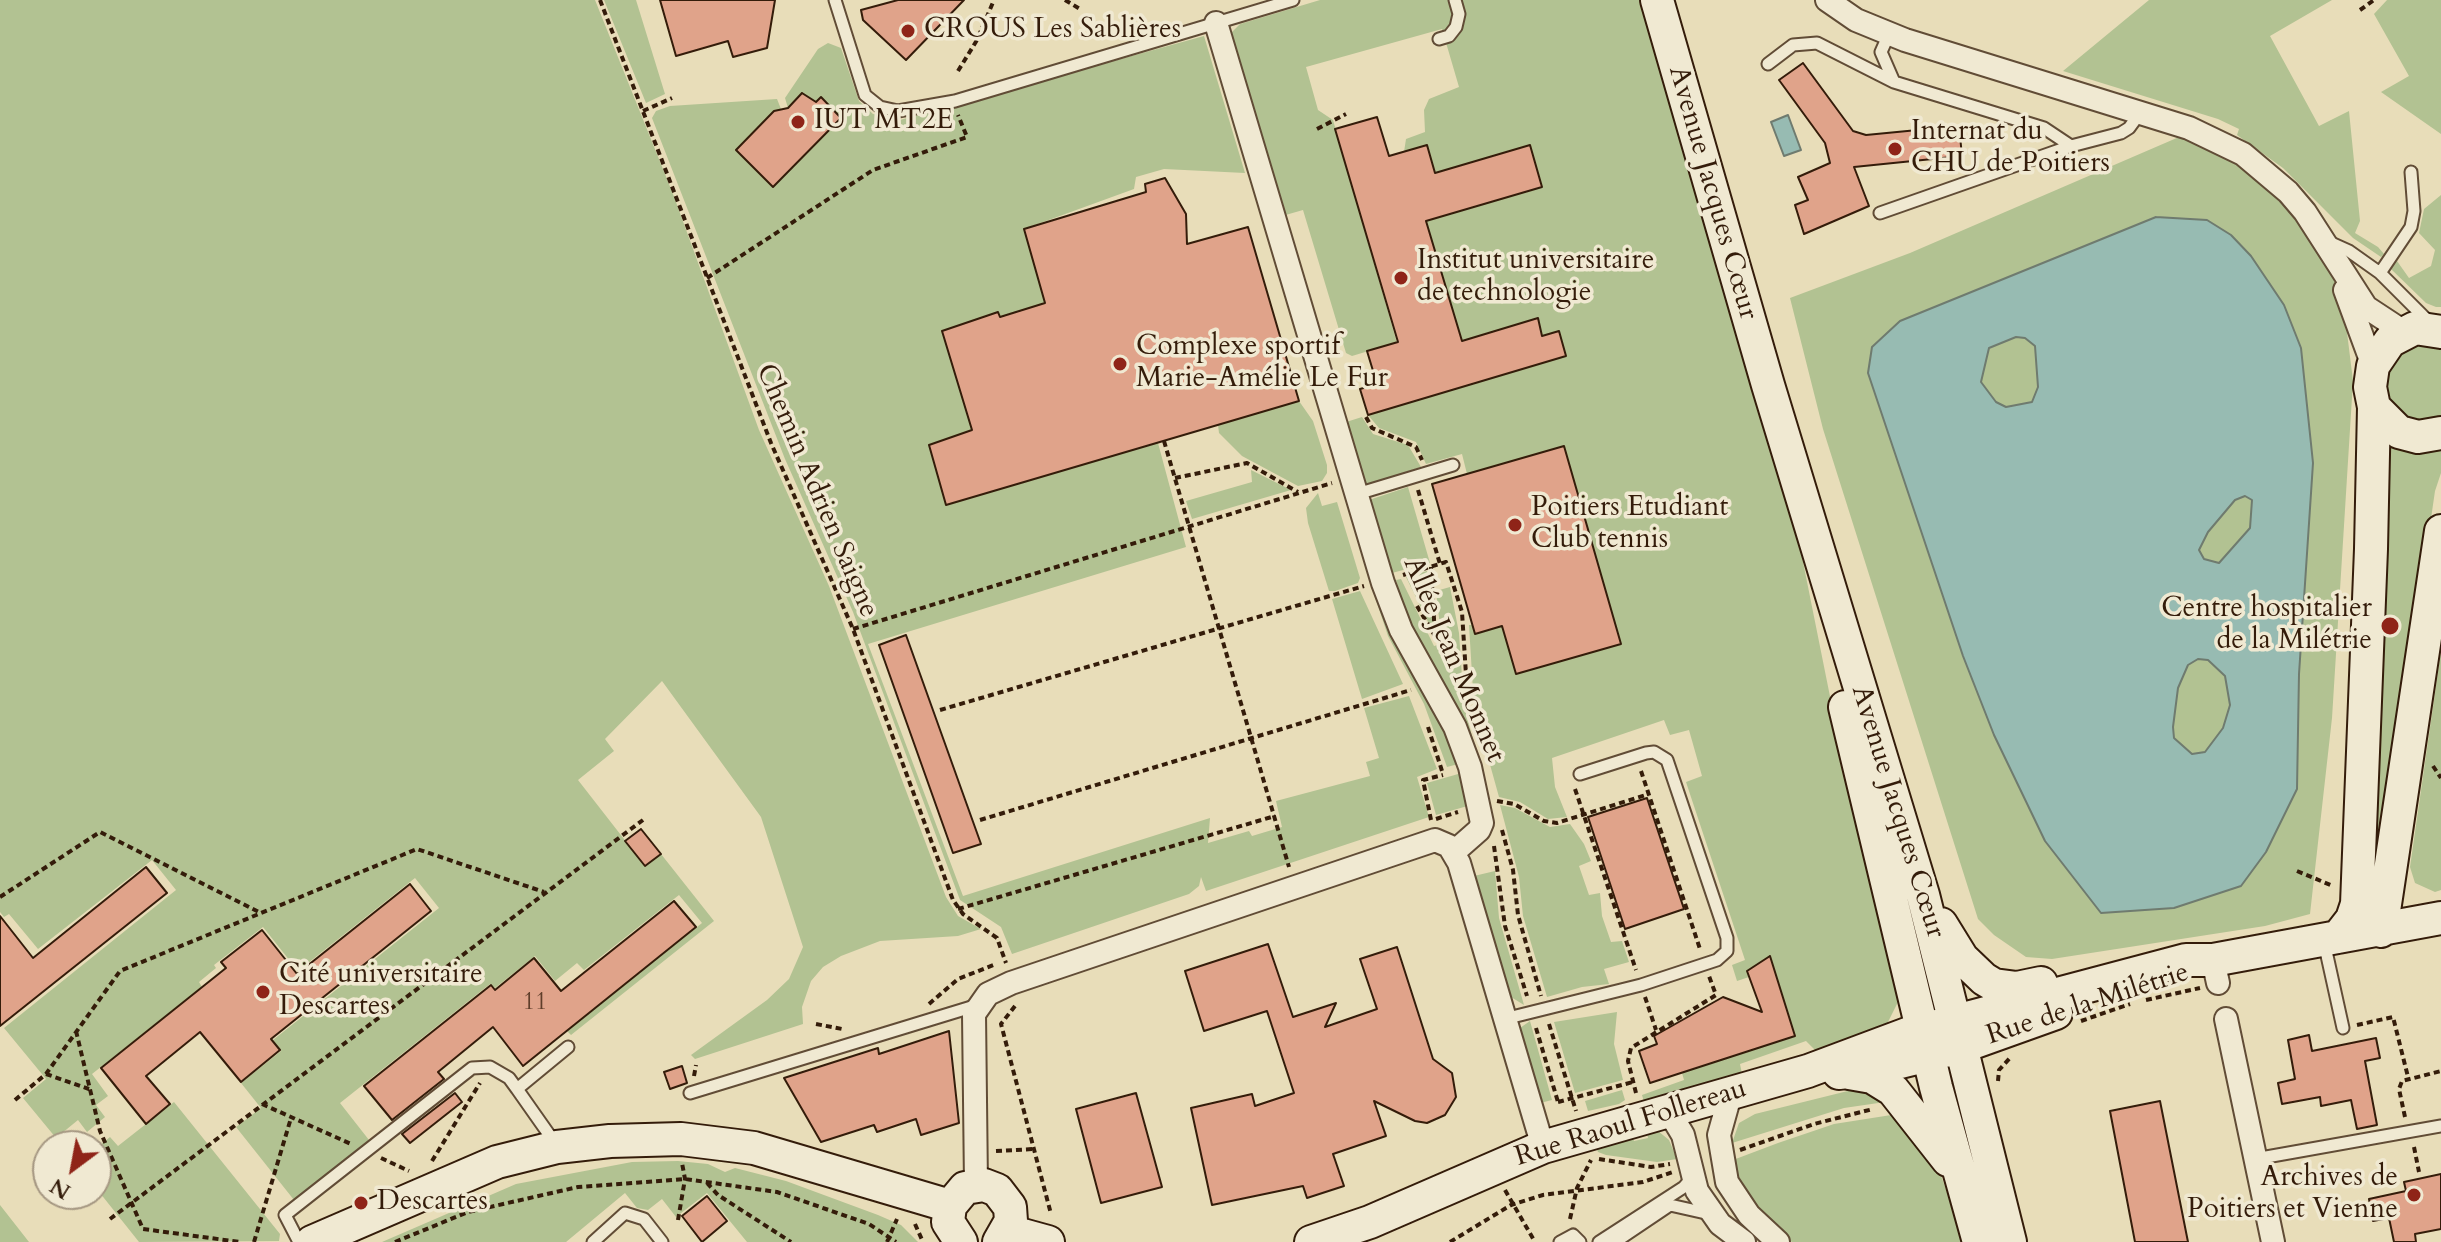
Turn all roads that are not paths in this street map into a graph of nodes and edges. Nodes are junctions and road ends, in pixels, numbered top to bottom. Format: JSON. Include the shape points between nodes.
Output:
{"nodes":[{"id":1,"x":835,"y":0,"type":"edge"},
{"id":2,"x":1293,"y":0,"type":"edge"},
{"id":3,"x":1455,"y":0,"type":"edge"},
{"id":4,"x":1657,"y":0,"type":"edge"},
{"id":5,"x":1827,"y":0,"type":"edge"},
{"id":6,"x":1216,"y":23,"type":"junction"},
{"id":7,"x":1889,"y":34,"type":"junction"},
{"id":8,"x":1439,"y":39,"type":"dead end"},
{"id":9,"x":1768,"y":64,"type":"dead end"},
{"id":10,"x":1894,"y":82,"type":"junction"},
{"id":11,"x":2140,"y":113,"type":"junction"},
{"id":12,"x":2071,"y":146,"type":"junction"},
{"id":13,"x":2411,"y":172,"type":"dead end"},
{"id":14,"x":1880,"y":213,"type":"dead end"},
{"id":15,"x":2329,"y":249,"type":"junction"},
{"id":16,"x":2380,"y":273,"type":"junction"},
{"id":17,"x":2439,"y":329,"type":"edge"},
{"id":18,"x":2404,"y":332,"type":"junction"},
{"id":19,"x":2373,"y":366,"type":"junction"},
{"id":20,"x":1768,"y":385,"type":"junction"},
{"id":21,"x":2374,"y":407,"type":"junction"},
{"id":22,"x":2441,"y":433,"type":"edge"},
{"id":23,"x":1453,"y":465,"type":"dead end"},
{"id":24,"x":1357,"y":494,"type":"junction"},
{"id":25,"x":2441,"y":531,"type":"edge"},
{"id":26,"x":2363,"y":755,"type":"junction"},
{"id":27,"x":1576,"y":776,"type":"road end"},
{"id":28,"x":1454,"y":852,"type":"junction"},
{"id":29,"x":1923,"y":895,"type":"junction"},
{"id":30,"x":2441,"y":918,"type":"edge"},
{"id":31,"x":2381,"y":931,"type":"junction"},
{"id":32,"x":2331,"y":938,"type":"junction"},
{"id":33,"x":2216,"y":972,"type":"junction"},
{"id":34,"x":2124,"y":975,"type":"junction"},
{"id":35,"x":979,"y":1005,"type":"junction"},
{"id":36,"x":1504,"y":1019,"type":"junction"},
{"id":37,"x":2226,"y":1019,"type":"dead end"},
{"id":38,"x":2343,"y":1028,"type":"road end"},
{"id":39,"x":1959,"y":1034,"type":"junction"},
{"id":40,"x":1927,"y":1042,"type":"junction"},
{"id":41,"x":568,"y":1047,"type":"dead end"},
{"id":42,"x":1808,"y":1071,"type":"junction"},
{"id":43,"x":1845,"y":1073,"type":"junction"},
{"id":44,"x":517,"y":1089,"type":"junction"},
{"id":45,"x":1731,"y":1092,"type":"junction"},
{"id":46,"x":690,"y":1093,"type":"dead end"},
{"id":47,"x":1654,"y":1108,"type":"junction"},
{"id":48,"x":2441,"y":1126,"type":"edge"},
{"id":49,"x":557,"y":1147,"type":"junction"},
{"id":50,"x":1543,"y":1147,"type":"junction"},
{"id":51,"x":2255,"y":1159,"type":"junction"},
{"id":52,"x":1690,"y":1170,"type":"junction"},
{"id":53,"x":1961,"y":1181,"type":"junction"},
{"id":54,"x":976,"y":1185,"type":"junction"},
{"id":55,"x":950,"y":1206,"type":"junction"},
{"id":56,"x":1713,"y":1214,"type":"junction"},
{"id":57,"x":1049,"y":1229,"type":"edge"},
{"id":58,"x":1004,"y":1236,"type":"edge"},
{"id":59,"x":299,"y":1242,"type":"edge"},
{"id":60,"x":312,"y":1242,"type":"edge"},
{"id":61,"x":593,"y":1242,"type":"edge"},
{"id":62,"x":662,"y":1242,"type":"edge"},
{"id":63,"x":961,"y":1242,"type":"edge"},
{"id":64,"x":1311,"y":1242,"type":"edge"},
{"id":65,"x":1599,"y":1242,"type":"edge"},
{"id":66,"x":1615,"y":1242,"type":"edge"},
{"id":67,"x":1744,"y":1242,"type":"edge"},
{"id":68,"x":1778,"y":1242,"type":"edge"},
{"id":69,"x":1979,"y":1242,"type":"edge"},
{"id":70,"x":2010,"y":1242,"type":"edge"},
{"id":71,"x":2273,"y":1242,"type":"edge"}],
"edges":[{"from":1,"to":6,"type":"lane","via":[[859,83],[869,100],[898,111],[955,101]]},
{"from":2,"to":6,"type":"lane"},
{"from":3,"to":8,"type":"lane","via":[[1456,27]]},
{"from":4,"to":20,"type":"street","name":"Avenue Jacques Cœur"},
{"from":5,"to":7,"type":"street"},
{"from":6,"to":24,"type":"street","name":"Allée Jean Monnet"},
{"from":7,"to":10,"type":"lane","via":[[1881,52]]},
{"from":7,"to":11,"type":"street"},
{"from":9,"to":10,"type":"lane","via":[[1793,45],[1810,41]]},
{"from":10,"to":12,"type":"lane","via":[[2044,128]]},
{"from":11,"to":12,"type":"lane","via":[[2121,133]]},
{"from":11,"to":15,"type":"street","via":[[2243,154],[2288,192]]},
{"from":12,"to":14,"type":"lane"},
{"from":13,"to":16,"type":"lane","via":[[2411,227]]},
{"from":15,"to":16,"type":"lane","via":[[2349,251]]},
{"from":15,"to":18,"type":"street","via":[[2366,307]]},
{"from":15,"to":19,"type":"street"},
{"from":16,"to":17,"type":"lane"},
{"from":17,"to":18,"type":"street"},
{"from":18,"to":19,"type":"street","via":[[2390,341]]},
{"from":19,"to":21,"type":"street"},
{"from":20,"to":29,"type":"street","name":"Avenue Jacques Cœur"},
{"from":20,"to":40,"type":"street","name":"Avenue Jacques Cœur"},
{"from":21,"to":22,"type":"street","via":[[2399,432],[2418,437]]},
{"from":21,"to":26,"type":"street"},
{"from":23,"to":24,"type":"lane"},
{"from":24,"to":28,"type":"street","name":"Allée Jean Monnet","via":[[1392,578],[1401,630],[1455,727],[1487,805],[1479,830]]},
{"from":25,"to":31,"type":"street"},
{"from":26,"to":31,"type":"street","via":[[2371,778],[2364,902]]},
{"from":26,"to":32,"type":"street","via":[[2357,904],[2352,919]]},
{"from":27,"to":36,"type":"lane","via":[[1646,753],[1667,760],[1729,946],[1724,957],[1641,985]]},
{"from":28,"to":35,"type":"street","via":[[1440,840],[1430,841],[1011,983],[992,991]]},
{"from":28,"to":36,"type":"street"},
{"from":29,"to":34,"type":"street","via":[[1962,958],[1994,985],[2017,988]]},
{"from":29,"to":39,"type":"street","name":"Avenue Jacques Cœur"},
{"from":30,"to":31,"type":"street","name":"Rue de la Milétrie"},
{"from":31,"to":32,"type":"street","name":"Rue de la Milétrie"},
{"from":32,"to":33,"type":"street","name":"Rue de la Milétrie"},
{"from":32,"to":38,"type":"lane"},
{"from":33,"to":34,"type":"street","name":"Rue de la Milétrie","via":[[2186,960]]},
{"from":33,"to":39,"type":"street","name":"Rue de la Milétrie"},
{"from":34,"to":39,"type":"street","name":"Rue de la Milétrie"},
{"from":35,"to":46,"type":"lane"},
{"from":35,"to":54,"type":"street","via":[[974,1014]]},
{"from":36,"to":50,"type":"street"},
{"from":37,"to":51,"type":"street"},
{"from":39,"to":40,"type":"street"},
{"from":39,"to":70,"type":"street","name":"Avenue Jacques Cœur"},
{"from":40,"to":42,"type":"street","name":"Rue Raoul Follereau"},
{"from":40,"to":43,"type":"street"},
{"from":40,"to":53,"type":"street","name":"Avenue Jacques Cœur"},
{"from":41,"to":44,"type":"lane"},
{"from":42,"to":43,"type":"street"},
{"from":42,"to":45,"type":"street","name":"Rue Raoul Follereau"},
{"from":43,"to":53,"type":"street","via":[[1872,1077],[1893,1090]]},
{"from":44,"to":49,"type":"lane"},
{"from":44,"to":59,"type":"lane","via":[[490,1067],[472,1068],[285,1215]]},
{"from":45,"to":47,"type":"street","name":"Rue Raoul Follereau"},
{"from":45,"to":68,"type":"street","via":[[1719,1135],[1725,1174],[1749,1215]]},
{"from":47,"to":50,"type":"street","name":"Rue Raoul Follereau"},
{"from":47,"to":52,"type":"street","via":[[1683,1135]]},
{"from":48,"to":51,"type":"lane"},
{"from":49,"to":55,"type":"street","via":[[667,1139],[719,1142]]},
{"from":49,"to":60,"type":"street","via":[[497,1162]]},
{"from":50,"to":64,"type":"street","name":"Rue Raoul Follereau"},
{"from":51,"to":71,"type":"street"},
{"from":52,"to":56,"type":"street"},
{"from":52,"to":65,"type":"lane","via":[[1684,1187]]},
{"from":53,"to":69,"type":"street","name":"Avenue Jacques Cœur"},
{"from":54,"to":55,"type":"street","via":[[960,1192]]},
{"from":54,"to":58,"type":"street","via":[[991,1187],[1007,1200],[1012,1214]]},
{"from":55,"to":63,"type":"street","via":[[950,1228]]},
{"from":56,"to":66,"type":"lane","via":[[1670,1205]]},
{"from":56,"to":67,"type":"street"},
{"from":57,"to":58,"type":"street"},
{"from":61,"to":62,"type":"lane","via":[[625,1213],[644,1219]]}]}
